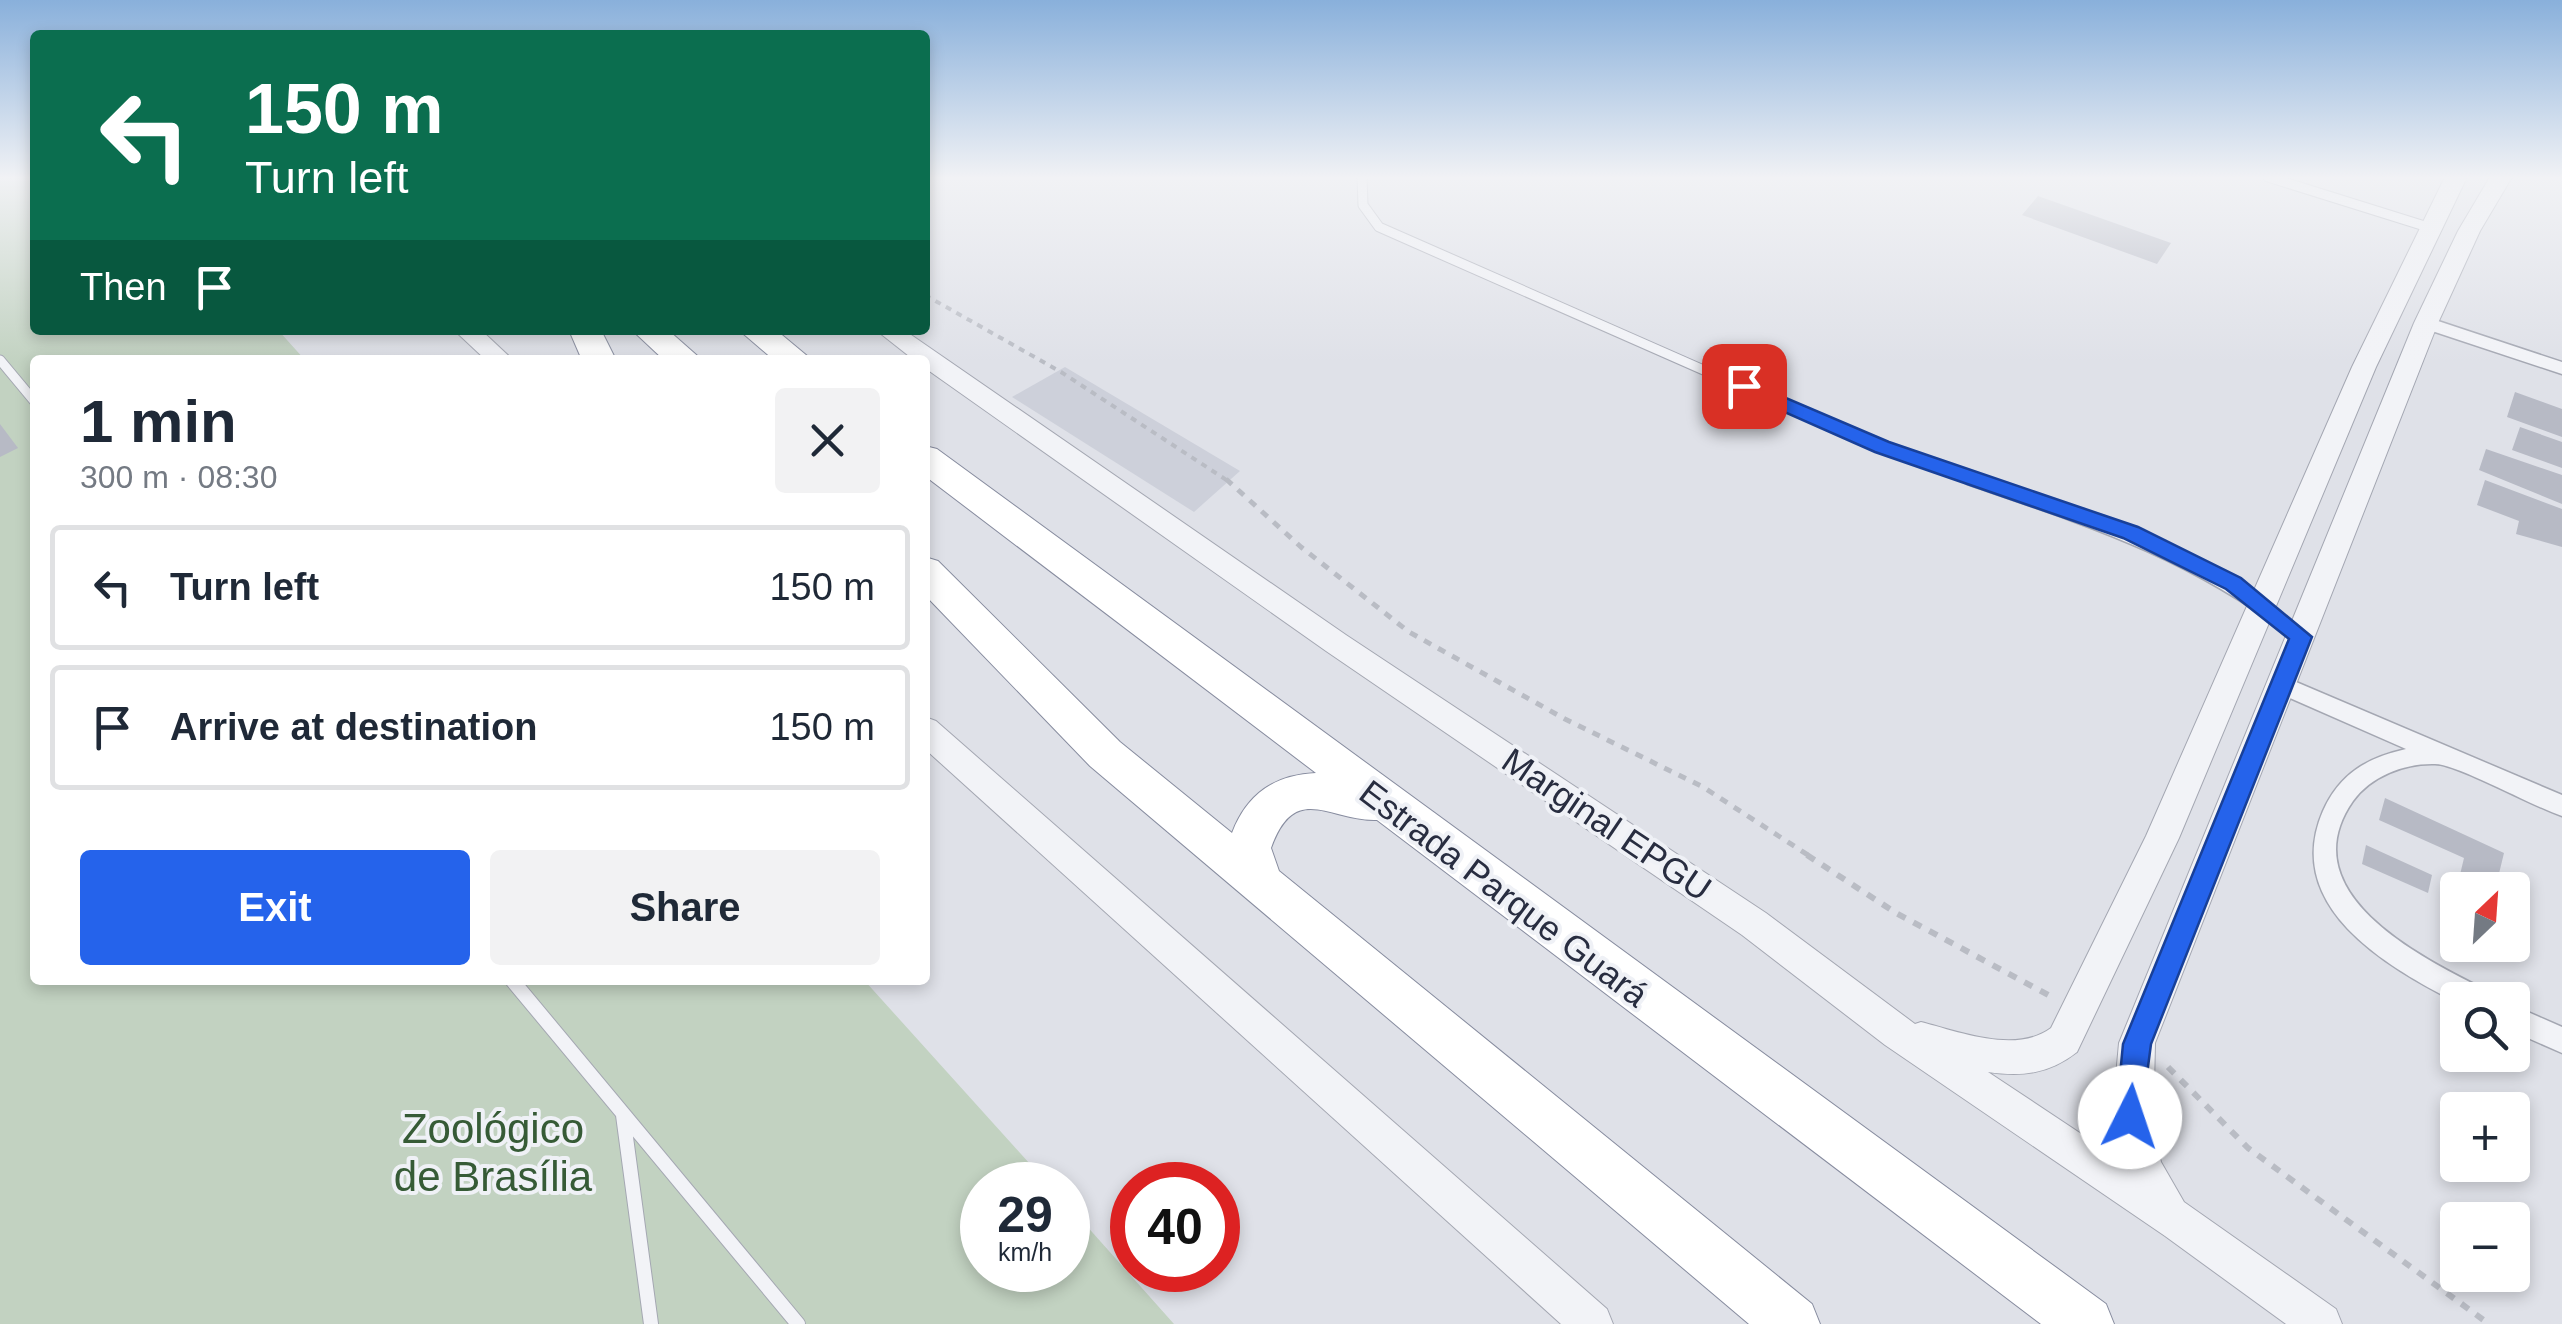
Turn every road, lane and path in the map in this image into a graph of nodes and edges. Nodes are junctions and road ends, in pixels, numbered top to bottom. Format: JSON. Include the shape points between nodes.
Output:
{"nodes":[{"id":1,"x":1406,"y":239,"type":"edge"},
{"id":2,"x":2427,"y":239,"type":"edge"},
{"id":3,"x":2465,"y":239,"type":"edge"},
{"id":4,"x":930,"y":298,"type":"edge"},
{"id":5,"x":2426,"y":323,"type":"junction"},
{"id":6,"x":472,"y":335,"type":"edge"},
{"id":7,"x":654,"y":335,"type":"edge"},
{"id":8,"x":762,"y":335,"type":"edge"},
{"id":9,"x":895,"y":335,"type":"edge"},
{"id":10,"x":495,"y":355,"type":"edge"},
{"id":11,"x":679,"y":355,"type":"edge"},
{"id":12,"x":788,"y":355,"type":"edge"},
{"id":13,"x":924,"y":355,"type":"edge"},
{"id":14,"x":930,"y":359,"type":"edge"},
{"id":15,"x":0,"y":360,"type":"edge"},
{"id":16,"x":2562,"y":368,"type":"edge"},
{"id":17,"x":30,"y":396,"type":"edge"},
{"id":18,"x":930,"y":462,"type":"edge"},
{"id":19,"x":930,"y":576,"type":"edge"},
{"id":20,"x":2263,"y":604,"type":"junction"},
{"id":21,"x":2301,"y":637,"type":"junction"},
{"id":22,"x":2282,"y":684,"type":"junction"},
{"id":23,"x":930,"y":734,"type":"edge"},
{"id":24,"x":2441,"y":753,"type":"junction"},
{"id":25,"x":2562,"y":806,"type":"edge"},
{"id":26,"x":1390,"y":809,"type":"junction"},
{"id":27,"x":1258,"y":879,"type":"junction"},
{"id":28,"x":2447,"y":982,"type":"edge"},
{"id":29,"x":516,"y":985,"type":"edge"},
{"id":30,"x":2076,"y":1010,"type":"junction"},
{"id":31,"x":2530,"y":1026,"type":"edge"},
{"id":32,"x":1898,"y":1033,"type":"junction"},
{"id":33,"x":2562,"y":1040,"type":"edge"},
{"id":34,"x":2137,"y":1044,"type":"junction"},
{"id":35,"x":623,"y":1115,"type":"junction"},
{"id":36,"x":2179,"y":1222,"type":"junction"},
{"id":37,"x":651,"y":1324,"type":"edge"},
{"id":38,"x":798,"y":1324,"type":"edge"},
{"id":39,"x":1592,"y":1324,"type":"edge"},
{"id":40,"x":1792,"y":1324,"type":"edge"},
{"id":41,"x":2086,"y":1324,"type":"edge"},
{"id":42,"x":2321,"y":1324,"type":"edge"},
{"id":43,"x":2489,"y":1324,"type":"edge"}],
"edges":[{"from":1,"to":20,"type":"lane","via":[[1882,447],[2130,532]]},
{"from":2,"to":20,"type":"street","via":[[2364,366]]},
{"from":3,"to":5,"type":"street"},
{"from":4,"to":30,"type":"path","via":[[1215,468],[1408,632],[1703,786],[1896,913]]},
{"from":5,"to":16,"type":"street"},
{"from":5,"to":21,"type":"street"},
{"from":6,"to":10,"type":"street"},
{"from":7,"to":11,"type":"highway"},
{"from":8,"to":12,"type":"highway"},
{"from":9,"to":13,"type":"street","name":"Marginal EPGU"},
{"from":14,"to":32,"type":"street","name":"Marginal EPGU","via":[[1754,924]]},
{"from":15,"to":17,"type":"lane"},
{"from":18,"to":26,"type":"highway","name":"Estrada Parque Guará"},
{"from":19,"to":27,"type":"highway","via":[[1106,754]]},
{"from":20,"to":21,"type":"lane"},
{"from":20,"to":30,"type":"street","via":[[2162,838]]},
{"from":21,"to":22,"type":"street"},
{"from":22,"to":24,"type":"street"},
{"from":22,"to":34,"type":"street"},
{"from":23,"to":39,"type":"street"},
{"from":24,"to":25,"type":"street"},
{"from":24,"to":28,"type":"street","via":[[2404,757],[2358,778],[2337,806],[2324,850],[2326,876],[2364,926]]},
{"from":26,"to":27,"type":"highway","via":[[1333,791],[1299,789],[1277,799],[1249,848]]},
{"from":26,"to":41,"type":"highway","name":"Estrada Parque Guará"},
{"from":27,"to":40,"type":"highway"},
{"from":29,"to":35,"type":"lane"},
{"from":30,"to":32,"type":"street","via":[[2064,1040],[2042,1055],[1972,1054]]},
{"from":31,"to":33,"type":"street"},
{"from":32,"to":36,"type":"street","name":"Marginal EPGU"},
{"from":34,"to":36,"type":"street","via":[[2130,1096],[2134,1145],[2154,1191]]},
{"from":34,"to":43,"type":"path","via":[[2248,1148]]},
{"from":35,"to":37,"type":"lane"},
{"from":35,"to":38,"type":"lane"},
{"from":36,"to":42,"type":"street","name":"Marginal EPGU"}]}
